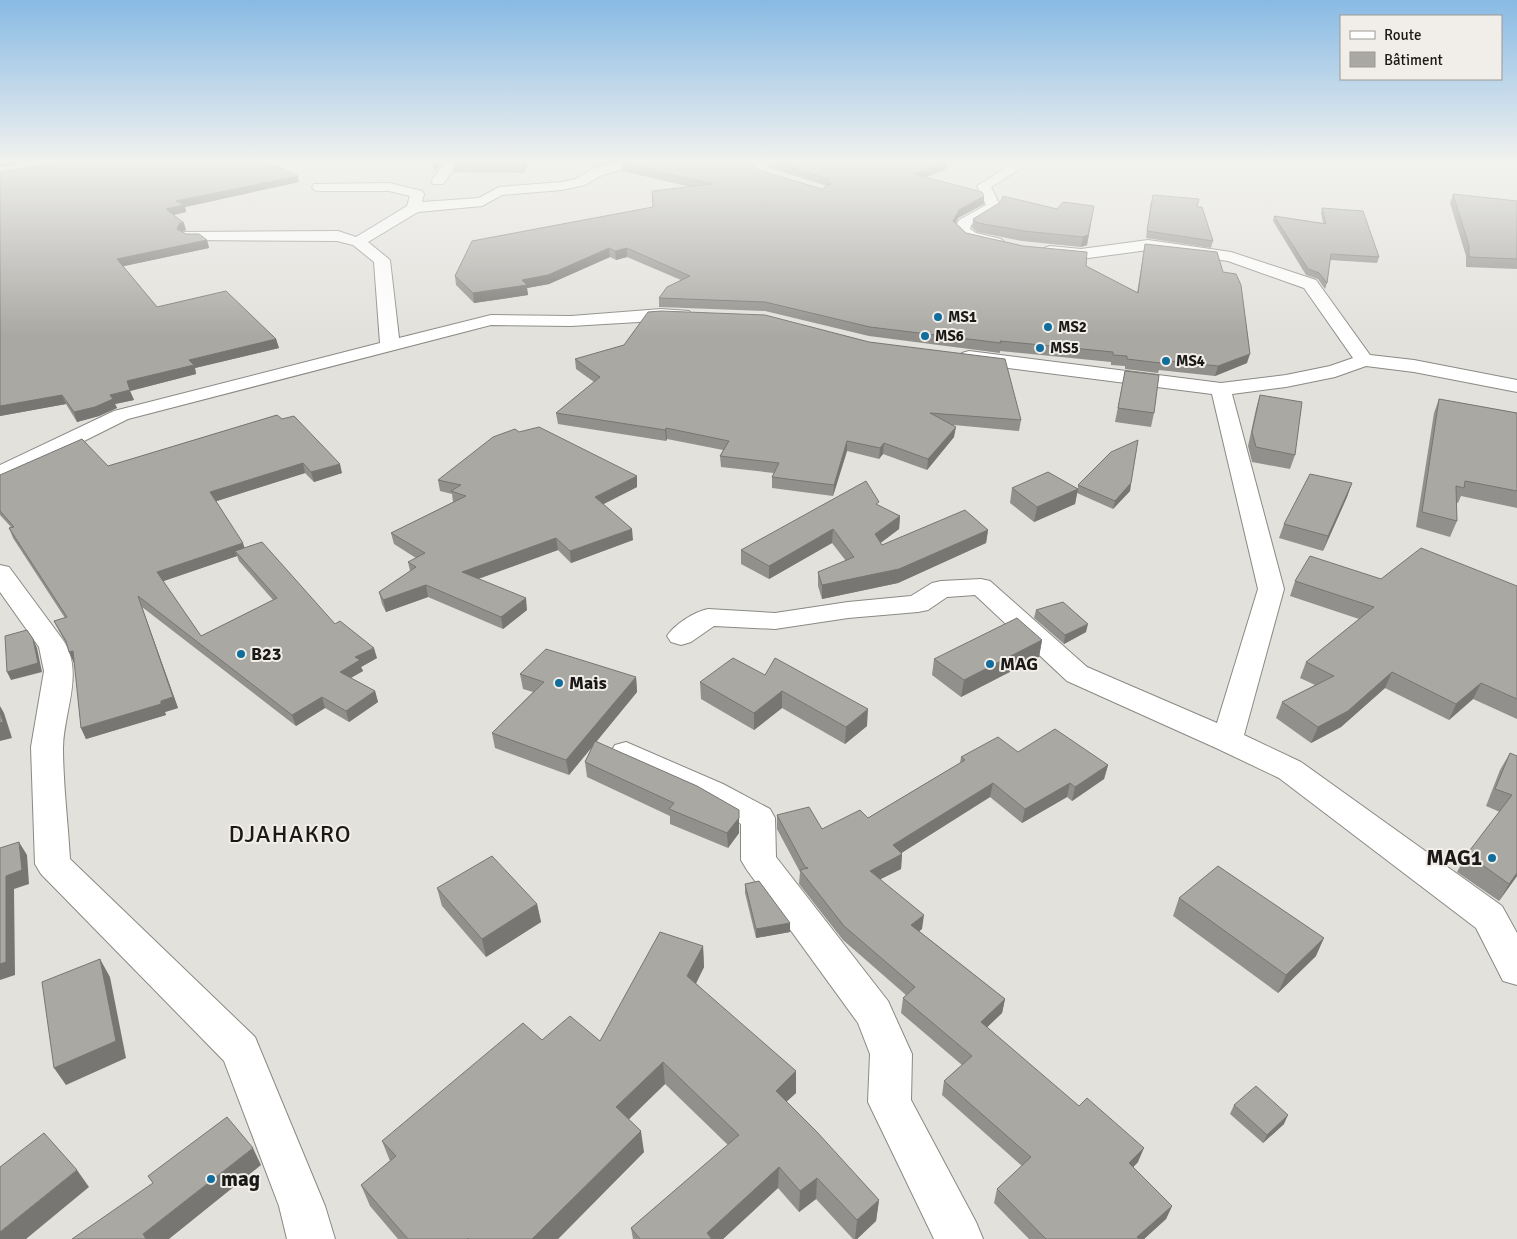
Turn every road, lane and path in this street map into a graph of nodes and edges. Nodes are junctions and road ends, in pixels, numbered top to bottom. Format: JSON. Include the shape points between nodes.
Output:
{"nodes":[{"id":1,"x":395,"y":220,"type":"edge"},
{"id":2,"x":970,"y":220,"type":"edge"},
{"id":3,"x":189,"y":235,"type":"edge"},
{"id":4,"x":358,"y":242,"type":"junction"},
{"id":5,"x":1014,"y":246,"type":"edge"},
{"id":6,"x":1032,"y":249,"type":"edge"},
{"id":7,"x":699,"y":315,"type":"edge"},
{"id":8,"x":390,"y":346,"type":"junction"},
{"id":9,"x":947,"y":354,"type":"edge"},
{"id":10,"x":1364,"y":360,"type":"junction"},
{"id":11,"x":1517,"y":386,"type":"edge"},
{"id":12,"x":1221,"y":389,"type":"junction"},
{"id":13,"x":0,"y":474,"type":"edge"},
{"id":14,"x":0,"y":573,"type":"edge"},
{"id":15,"x":681,"y":636,"type":"dead end"},
{"id":16,"x":1227,"y":740,"type":"junction"},
{"id":17,"x":626,"y":753,"type":"edge"},
{"id":18,"x":1517,"y":969,"type":"edge"},
{"id":19,"x":311,"y":1239,"type":"edge"},
{"id":20,"x":959,"y":1239,"type":"edge"}],
"edges":[{"from":1,"to":4,"type":"street"},
{"from":2,"to":5,"type":"street","via":[[964,223],[962,230],[971,237]]},
{"from":3,"to":4,"type":"street","via":[[338,236]]},
{"from":4,"to":8,"type":"street","via":[[382,260]]},
{"from":6,"to":10,"type":"street","via":[[1081,254],[1148,245],[1231,257],[1310,284]]},
{"from":7,"to":8,"type":"street","via":[[661,314],[571,321],[491,320]]},
{"from":8,"to":13,"type":"street","via":[[121,415]]},
{"from":9,"to":12,"type":"street"},
{"from":10,"to":11,"type":"street"},
{"from":10,"to":12,"type":"street","via":[[1334,371],[1286,381]]},
{"from":12,"to":16,"type":"street","via":[[1271,589]]},
{"from":14,"to":19,"type":"street","via":[[53,646],[60,671],[47,747],[53,864],[240,1050],[302,1206]]},
{"from":15,"to":16,"type":"street","via":[[708,617],[775,621],[918,604],[941,589],[981,587],[1076,674]]},
{"from":16,"to":18,"type":"street","via":[[1290,770],[1489,917]]},
{"from":17,"to":20,"type":"street","via":[[711,792],[758,818],[759,860],[874,1013],[891,1054],[889,1102]]}]}
